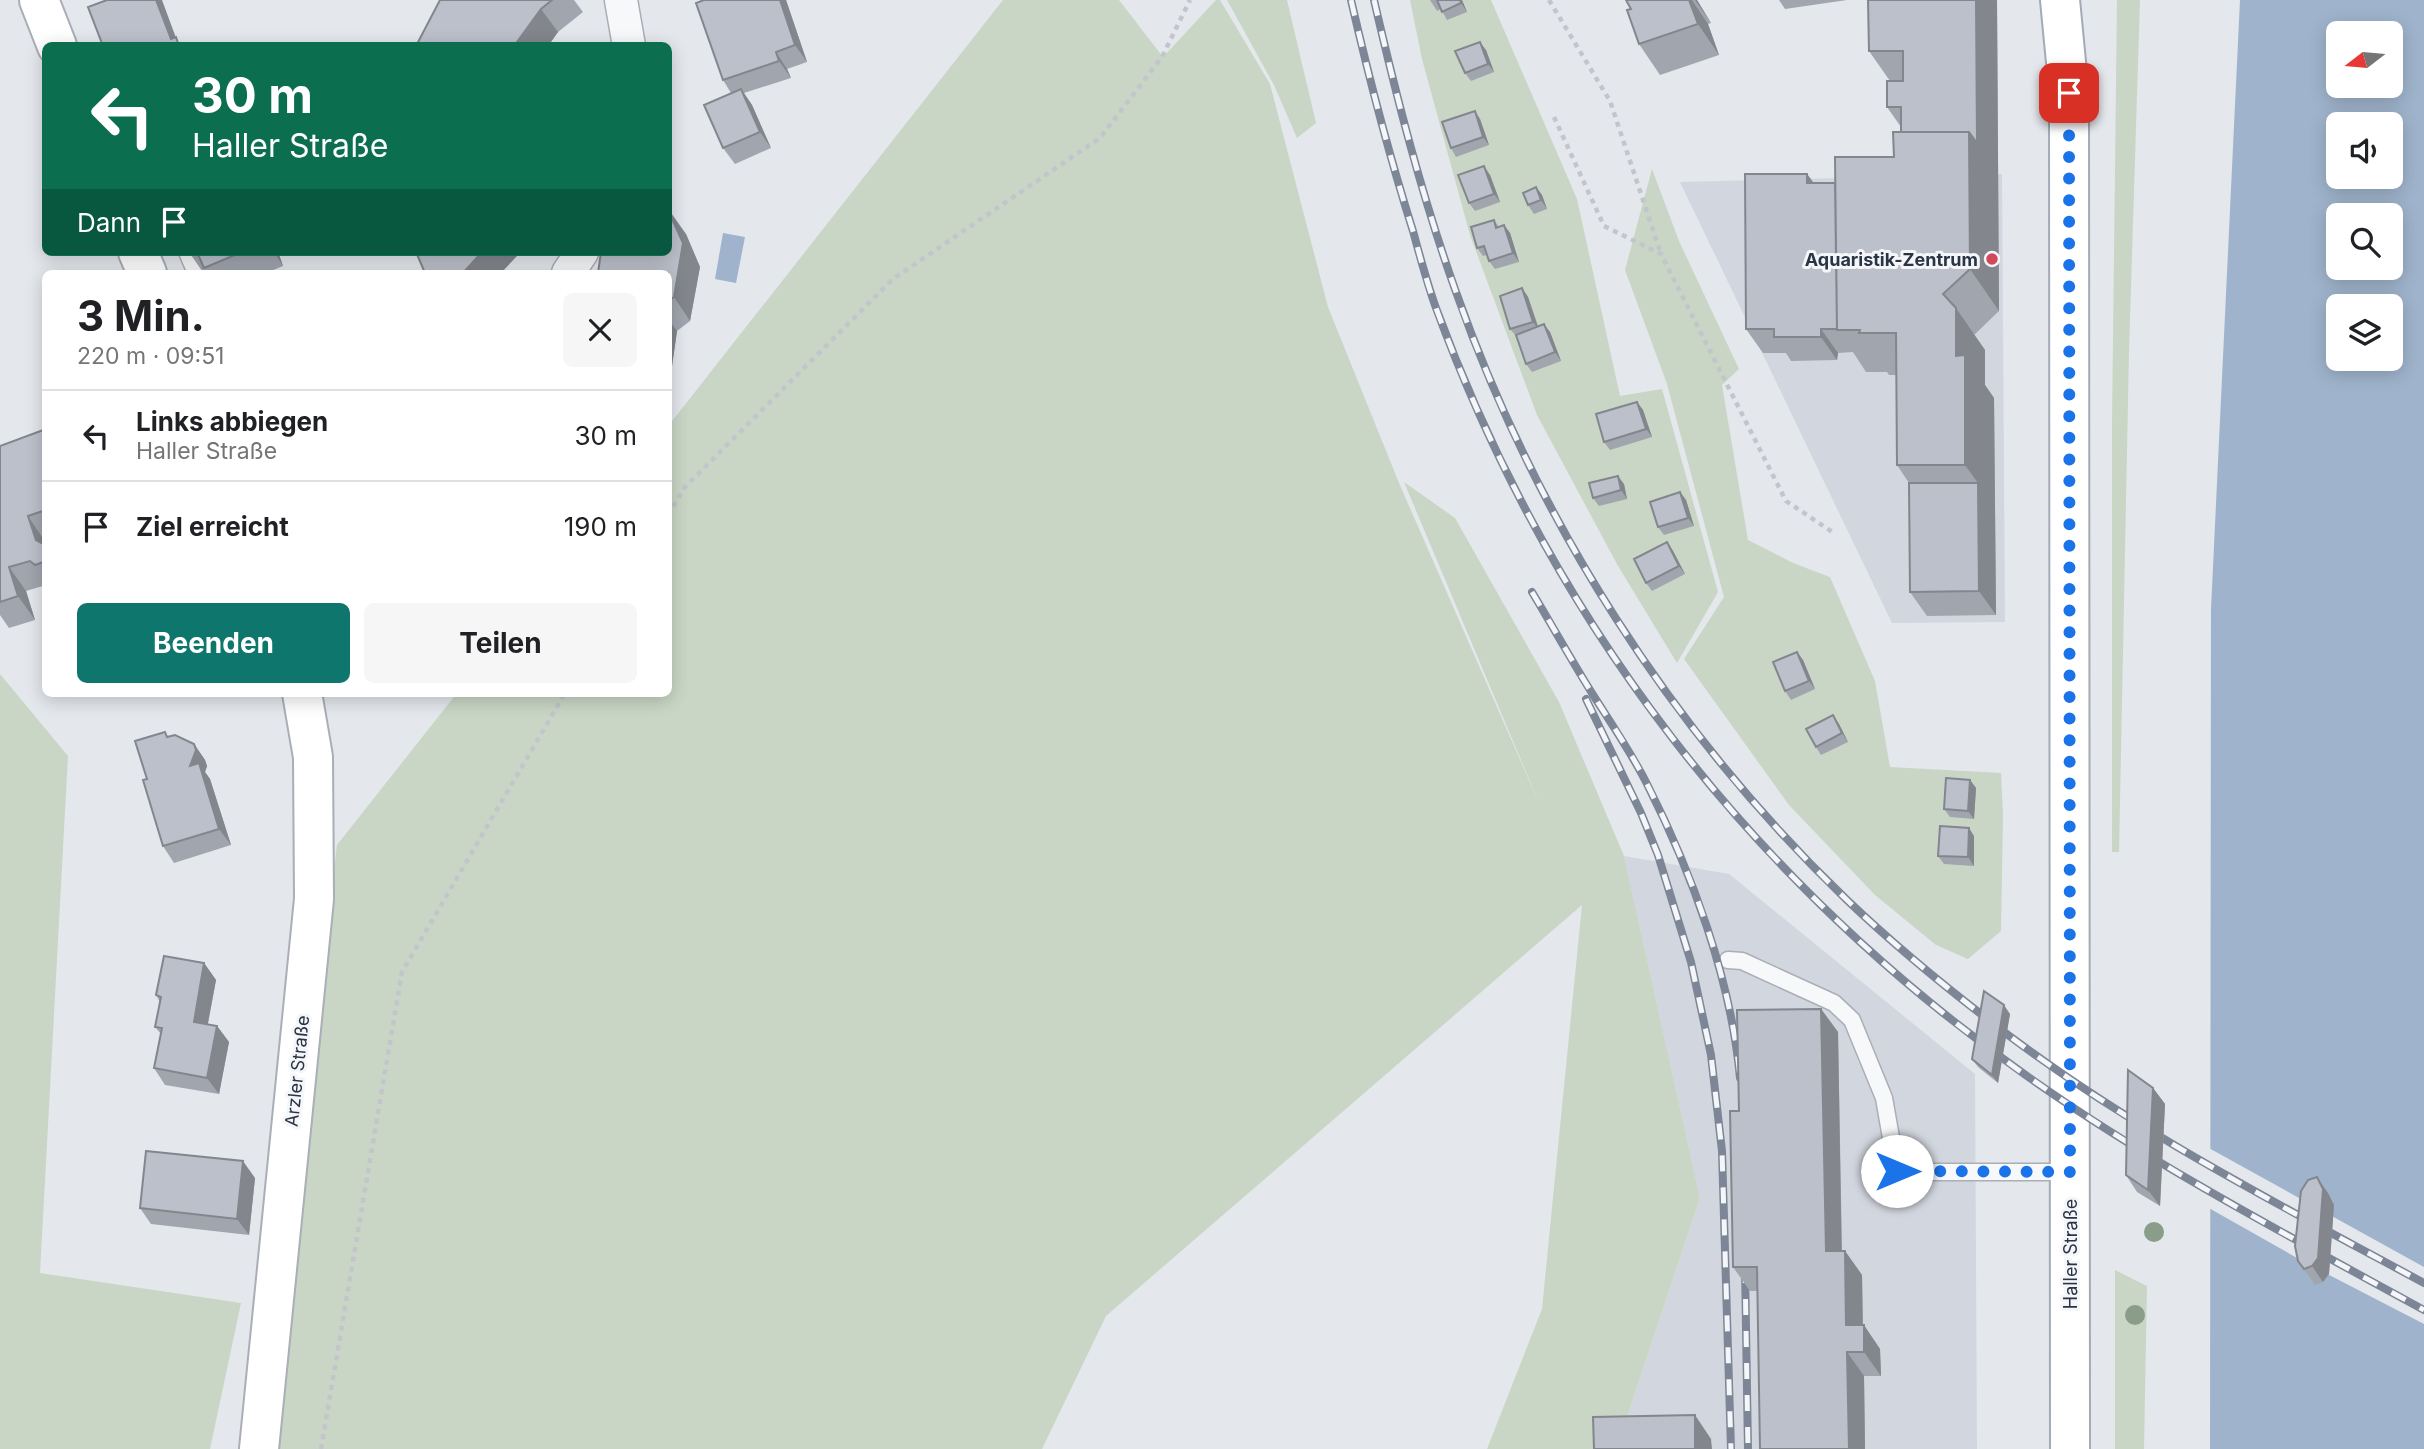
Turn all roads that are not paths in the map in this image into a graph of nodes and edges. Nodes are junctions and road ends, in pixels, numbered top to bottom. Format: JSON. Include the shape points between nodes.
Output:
{"nodes":[{"id":1,"x":39,"y":0,"type":"edge"},
{"id":2,"x":621,"y":0,"type":"edge"},
{"id":3,"x":2060,"y":0,"type":"edge"},
{"id":4,"x":2079,"y":0,"type":"edge"},
{"id":5,"x":55,"y":42,"type":"edge"},
{"id":6,"x":628,"y":42,"type":"edge"},
{"id":7,"x":2069,"y":93,"type":"junction"},
{"id":8,"x":303,"y":697,"type":"edge"},
{"id":9,"x":1728,"y":960,"type":"dead end"},
{"id":10,"x":2070,"y":1172,"type":"junction"},
{"id":11,"x":259,"y":1449,"type":"edge"},
{"id":12,"x":2070,"y":1449,"type":"edge"}],
"edges":[{"from":1,"to":5,"type":"main road"},
{"from":2,"to":6,"type":"street"},
{"from":3,"to":7,"type":"main road","name":"Haller Straße"},
{"from":4,"to":7,"type":"main road","name":"Haller Straße"},
{"from":7,"to":10,"type":"main road","name":"Haller Straße"},
{"from":8,"to":11,"type":"main road","name":"Arzler Straße","via":[[313,757],[314,899]]},
{"from":9,"to":10,"type":"lane","via":[[1742,961],[1834,1003],[1852,1020],[1884,1098],[1897,1171]]},
{"from":10,"to":12,"type":"main road","name":"Haller Straße"}]}
